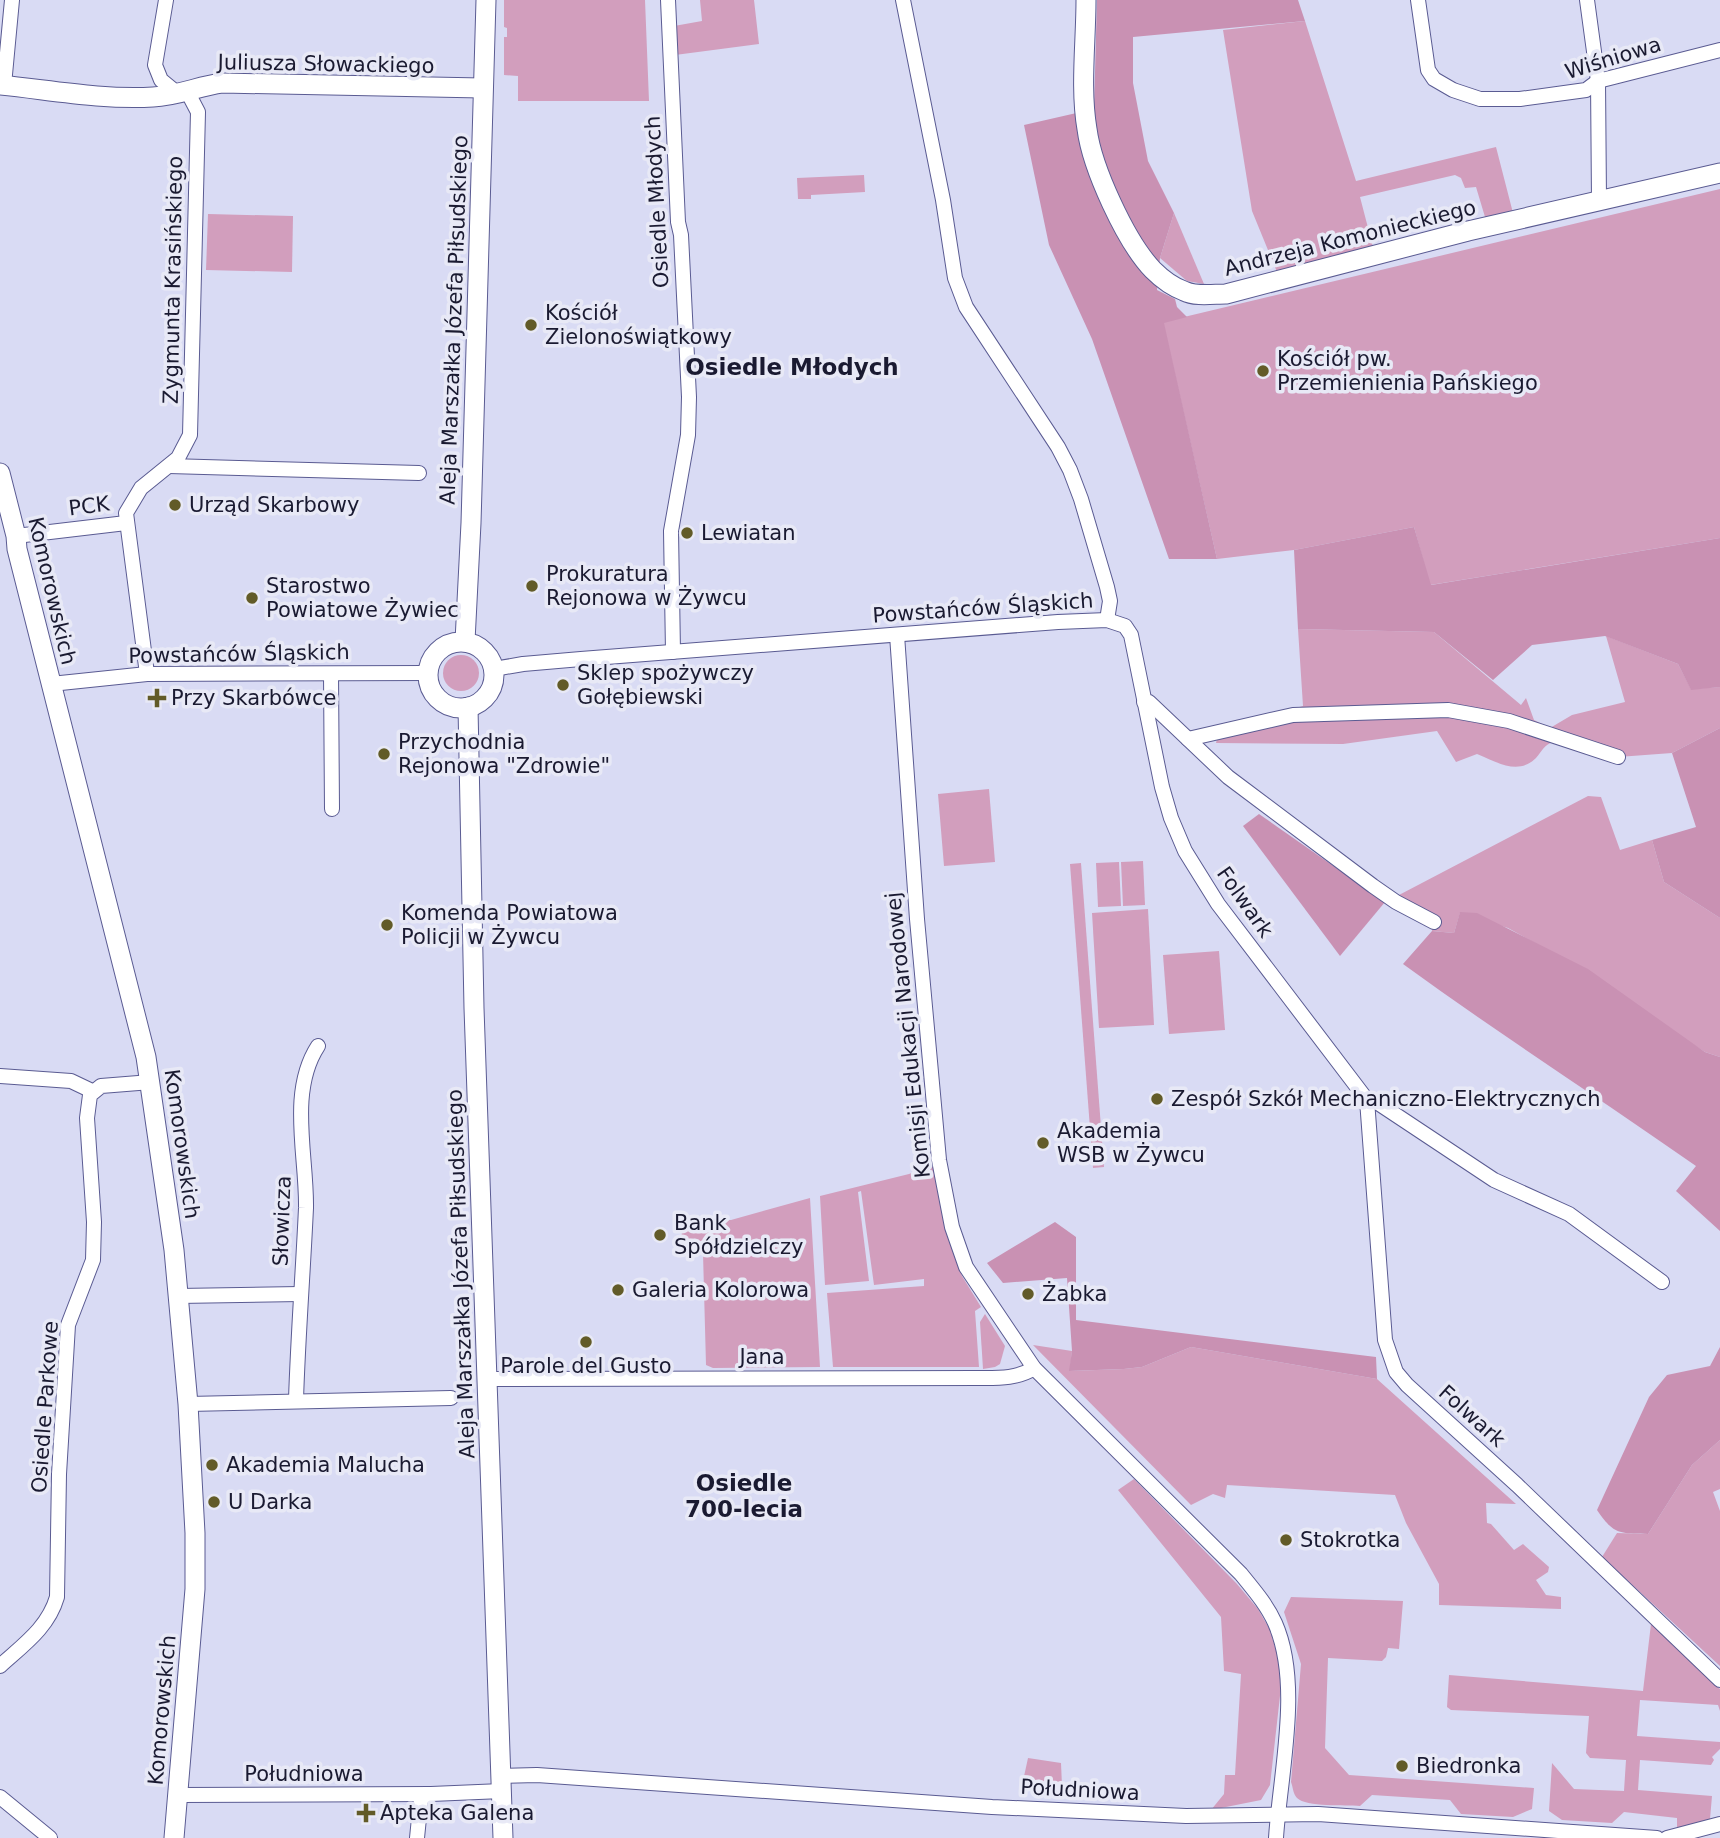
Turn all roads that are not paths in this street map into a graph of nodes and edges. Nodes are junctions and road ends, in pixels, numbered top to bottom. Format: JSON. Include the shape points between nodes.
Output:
{"nodes":[{"id":1,"x":12,"y":0,"type":"edge"},
{"id":2,"x":166,"y":0,"type":"edge"},
{"id":3,"x":486,"y":0,"type":"edge"},
{"id":4,"x":668,"y":0,"type":"edge"},
{"id":5,"x":902,"y":0,"type":"edge"},
{"id":6,"x":1086,"y":0,"type":"edge"},
{"id":7,"x":1418,"y":0,"type":"edge"},
{"id":8,"x":1587,"y":0,"type":"edge"},
{"id":9,"x":1720,"y":50,"type":"edge"},
{"id":10,"x":1598,"y":81,"type":"junction"},
{"id":11,"x":2,"y":85,"type":"edge"},
{"id":12,"x":482,"y":88,"type":"junction"},
{"id":13,"x":182,"y":92,"type":"junction"},
{"id":14,"x":1720,"y":173,"type":"edge"},
{"id":15,"x":1599,"y":200,"type":"junction"},
{"id":16,"x":169,"y":466,"type":"junction"},
{"id":17,"x":0,"y":473,"type":"edge"},
{"id":18,"x":419,"y":473,"type":"dead end"},
{"id":19,"x":126,"y":523,"type":"junction"},
{"id":20,"x":16,"y":536,"type":"junction"},
{"id":21,"x":1107,"y":620,"type":"junction"},
{"id":22,"x":897,"y":635,"type":"junction"},
{"id":23,"x":465,"y":641,"type":"junction"},
{"id":24,"x":673,"y":652,"type":"junction"},
{"id":25,"x":494,"y":669,"type":"junction"},
{"id":26,"x":428,"y":673,"type":"junction"},
{"id":27,"x":147,"y":674,"type":"junction"},
{"id":28,"x":331,"y":674,"type":"junction"},
{"id":29,"x":51,"y":684,"type":"junction"},
{"id":30,"x":1144,"y":702,"type":"junction"},
{"id":31,"x":468,"y":708,"type":"junction"},
{"id":32,"x":1188,"y":739,"type":"junction"},
{"id":33,"x":1618,"y":757,"type":"dead end"},
{"id":34,"x":332,"y":809,"type":"dead end"},
{"id":35,"x":1434,"y":922,"type":"dead end"},
{"id":36,"x":318,"y":1046,"type":"dead end"},
{"id":37,"x":0,"y":1076,"type":"edge"},
{"id":38,"x":151,"y":1082,"type":"junction"},
{"id":39,"x":92,"y":1091,"type":"junction"},
{"id":40,"x":1367,"y":1100,"type":"junction"},
{"id":41,"x":1662,"y":1282,"type":"dead end"},
{"id":42,"x":300,"y":1294,"type":"junction"},
{"id":43,"x":178,"y":1296,"type":"junction"},
{"id":44,"x":1034,"y":1368,"type":"junction"},
{"id":45,"x":487,"y":1379,"type":"junction"},
{"id":46,"x":451,"y":1398,"type":"dead end"},
{"id":47,"x":296,"y":1400,"type":"junction"},
{"id":48,"x":188,"y":1404,"type":"junction"},
{"id":49,"x":0,"y":1666,"type":"edge"},
{"id":50,"x":1720,"y":1680,"type":"edge"},
{"id":51,"x":502,"y":1784,"type":"junction"},
{"id":52,"x":431,"y":1794,"type":"junction"},
{"id":53,"x":178,"y":1795,"type":"junction"},
{"id":54,"x":0,"y":1797,"type":"edge"},
{"id":55,"x":1278,"y":1813,"type":"junction"},
{"id":56,"x":1720,"y":1824,"type":"edge"},
{"id":57,"x":50,"y":1838,"type":"edge"},
{"id":58,"x":174,"y":1838,"type":"edge"},
{"id":59,"x":417,"y":1838,"type":"edge"},
{"id":60,"x":503,"y":1838,"type":"edge"},
{"id":61,"x":1276,"y":1838,"type":"edge"},
{"id":62,"x":1657,"y":1838,"type":"edge"},
{"id":63,"x":1667,"y":1838,"type":"edge"}],
"edges":[{"from":1,"to":11,"type":"street"},
{"from":2,"to":13,"type":"street","via":[[155,65],[161,80]]},
{"from":3,"to":12,"type":"street","name":"Aleja Marszałka Józefa Piłsudskiego"},
{"from":4,"to":24,"type":"street","name":"Osiedle Młodych","via":[[689,397],[688,435],[671,531]]},
{"from":5,"to":21,"type":"street","name":"Powstańców Śląskich","via":[[955,278],[972,317],[1070,470],[1107,587]]},
{"from":6,"to":15,"type":"street","name":"Andrzeja Komonieckiego","via":[[1087,130],[1096,162],[1138,250],[1153,270],[1185,292],[1226,294]]},
{"from":7,"to":10,"type":"street","name":"Wiśniowa","via":[[1428,70],[1453,90],[1480,99],[1520,99],[1586,90]]},
{"from":8,"to":10,"type":"street"},
{"from":9,"to":10,"type":"street","name":"Wiśniowa"},
{"from":10,"to":15,"type":"street"},
{"from":11,"to":13,"type":"street","name":"Juliusza Słowackiego","via":[[128,98]]},
{"from":12,"to":13,"type":"street","name":"Juliusza Słowackiego","via":[[222,83]]},
{"from":12,"to":23,"type":"street","name":"Aleja Marszałka Józefa Piłsudskiego"},
{"from":13,"to":16,"type":"street","name":"Zygmunta Krasińskiego","via":[[198,112],[191,414],[186,446]]},
{"from":14,"to":15,"type":"street","name":"Andrzeja Komonieckiego"},
{"from":16,"to":18,"type":"street"},
{"from":16,"to":19,"type":"street","name":"Zygmunta Krasińskiego","via":[[141,488],[126,513]]},
{"from":17,"to":20,"type":"street","name":"Komorowskich"},
{"from":19,"to":20,"type":"street","name":"PCK"},
{"from":19,"to":27,"type":"street"},
{"from":20,"to":29,"type":"street","name":"Komorowskich"},
{"from":21,"to":22,"type":"street","name":"Powstańców Śląskich"},
{"from":21,"to":30,"type":"street","name":"Folwark","via":[[1125,626],[1131,635]]},
{"from":22,"to":24,"type":"street","name":"Powstańców Śląskich"},
{"from":22,"to":44,"type":"street","name":"Komisji Edukacji Narodowej","via":[[939,1160],[952,1227],[966,1267]]},
{"from":23,"to":25,"type":"street","via":[[484,650]]},
{"from":23,"to":26,"type":"street","via":[[444,646],[430,662]]},
{"from":24,"to":25,"type":"street","name":"Powstańców Śląskich"},
{"from":25,"to":31,"type":"street","via":[[489,694]]},
{"from":26,"to":28,"type":"street","name":"Powstańców Śląskich"},
{"from":26,"to":31,"type":"street","via":[[429,685],[444,704]]},
{"from":27,"to":28,"type":"street","name":"Powstańców Śląskich"},
{"from":27,"to":29,"type":"street","name":"Powstańców Śląskich"},
{"from":28,"to":34,"type":"street"},
{"from":29,"to":38,"type":"street","name":"Komorowskich"},
{"from":30,"to":32,"type":"street"},
{"from":30,"to":40,"type":"street","name":"Folwark","via":[[1162,787],[1185,851],[1218,904]]},
{"from":31,"to":45,"type":"street","name":"Aleja Marszałka Józefa Piłsudskiego"},
{"from":32,"to":33,"type":"street","via":[[1293,715],[1448,710],[1509,721]]},
{"from":32,"to":35,"type":"street","via":[[1228,776],[1373,886]]},
{"from":36,"to":42,"type":"street","name":"Słowicza","via":[[304,1078],[306,1207]]},
{"from":37,"to":39,"type":"street","via":[[63,1079]]},
{"from":38,"to":39,"type":"street","via":[[101,1086]]},
{"from":38,"to":43,"type":"street","name":"Komorowskich"},
{"from":39,"to":49,"type":"street","name":"Osiedle Parkowe","via":[[87,1118],[93,1260],[68,1325],[57,1597],[41,1628]]},
{"from":40,"to":41,"type":"street","name":"Folwark","via":[[1494,1180],[1569,1214]]},
{"from":40,"to":50,"type":"street","name":"Folwark","via":[[1385,1340],[1396,1372]]},
{"from":42,"to":43,"type":"street"},
{"from":42,"to":47,"type":"street","name":"Słowicza"},
{"from":43,"to":48,"type":"street","name":"Komorowskich"},
{"from":44,"to":45,"type":"street","name":"Jana","via":[[1009,1378]]},
{"from":44,"to":55,"type":"street","name":"Komisji Edukacji Narodowej","via":[[1264,1601],[1276,1625],[1288,1674]]},
{"from":45,"to":51,"type":"street","name":"Aleja Marszałka Józefa Piłsudskiego"},
{"from":46,"to":47,"type":"street"},
{"from":47,"to":48,"type":"street"},
{"from":48,"to":53,"type":"street","name":"Komorowskich","via":[[195,1589]]},
{"from":51,"to":52,"type":"street","name":"Południowa"},
{"from":51,"to":55,"type":"street","name":"Południowa","via":[[537,1775],[1054,1810],[1186,1816]]},
{"from":51,"to":60,"type":"street","name":"Aleja Marszałka Józefa Piłsudskiego"},
{"from":52,"to":53,"type":"street","name":"Południowa"},
{"from":52,"to":59,"type":"street","via":[[421,1798]]},
{"from":53,"to":58,"type":"street","name":"Komorowskich"},
{"from":54,"to":57,"type":"street"},
{"from":55,"to":61,"type":"street","name":"Komisji Edukacji Narodowej"},
{"from":55,"to":62,"type":"street","name":"Południowa"},
{"from":56,"to":63,"type":"street"}]}
